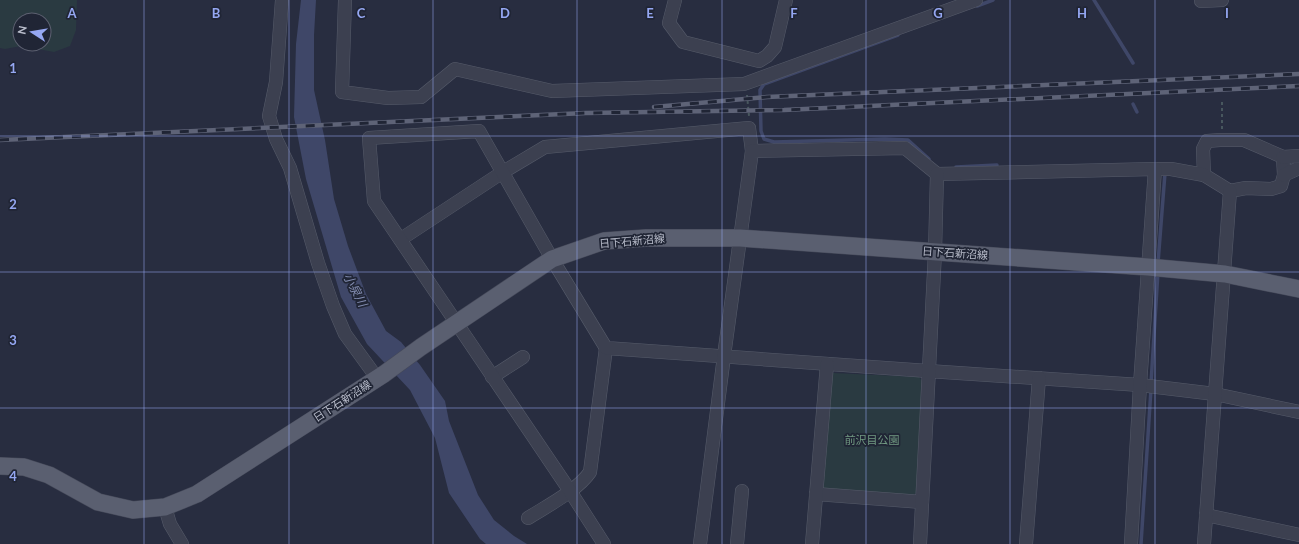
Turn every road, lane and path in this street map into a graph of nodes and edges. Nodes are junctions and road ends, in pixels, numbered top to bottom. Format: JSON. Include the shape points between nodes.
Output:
{"nodes":[{"id":1,"x":282,"y":0,"type":"edge"},
{"id":2,"x":345,"y":0,"type":"edge"},
{"id":3,"x":675,"y":0,"type":"edge"},
{"id":4,"x":786,"y":0,"type":"edge"},
{"id":5,"x":976,"y":0,"type":"edge"},
{"id":6,"x":1201,"y":0,"type":"edge"},
{"id":7,"x":1222,"y":0,"type":"edge"},
{"id":8,"x":955,"y":4,"type":"edge"},
{"id":9,"x":744,"y":84,"type":"junction"},
{"id":10,"x":1222,"y":99,"type":"dead end"},
{"id":11,"x":1222,"y":123,"type":"dead end"},
{"id":12,"x":749,"y":128,"type":"junction"},
{"id":13,"x":752,"y":151,"type":"junction"},
{"id":14,"x":1299,"y":156,"type":"edge"},
{"id":15,"x":1283,"y":157,"type":"junction"},
{"id":16,"x":1155,"y":169,"type":"junction"},
{"id":17,"x":1299,"y":169,"type":"edge"},
{"id":18,"x":503,"y":172,"type":"junction"},
{"id":19,"x":938,"y":174,"type":"junction"},
{"id":20,"x":1204,"y":175,"type":"junction"},
{"id":21,"x":1284,"y":175,"type":"junction"},
{"id":22,"x":1230,"y":191,"type":"junction"},
{"id":23,"x":740,"y":238,"type":"junction"},
{"id":24,"x":401,"y":239,"type":"junction"},
{"id":25,"x":935,"y":252,"type":"junction"},
{"id":26,"x":552,"y":259,"type":"junction"},
{"id":27,"x":1155,"y":268,"type":"junction"},
{"id":28,"x":1225,"y":274,"type":"junction"},
{"id":29,"x":1299,"y":289,"type":"edge"},
{"id":30,"x":456,"y":323,"type":"junction"},
{"id":31,"x":606,"y":348,"type":"junction"},
{"id":32,"x":724,"y":356,"type":"junction"},
{"id":33,"x":523,"y":357,"type":"dead end"},
{"id":34,"x":827,"y":364,"type":"junction"},
{"id":35,"x":928,"y":371,"type":"junction"},
{"id":36,"x":381,"y":376,"type":"junction"},
{"id":37,"x":492,"y":377,"type":"junction"},
{"id":38,"x":1039,"y":378,"type":"junction"},
{"id":39,"x":1147,"y":386,"type":"junction"},
{"id":40,"x":1215,"y":394,"type":"junction"},
{"id":41,"x":1299,"y":412,"type":"edge"},
{"id":42,"x":0,"y":466,"type":"edge"},
{"id":43,"x":570,"y":491,"type":"junction"},
{"id":44,"x":742,"y":491,"type":"dead end"},
{"id":45,"x":816,"y":494,"type":"junction"},
{"id":46,"x":922,"y":502,"type":"junction"},
{"id":47,"x":165,"y":507,"type":"junction"},
{"id":48,"x":1206,"y":514,"type":"junction"},
{"id":49,"x":528,"y":518,"type":"dead end"},
{"id":50,"x":1299,"y":535,"type":"edge"},
{"id":51,"x":182,"y":544,"type":"edge"},
{"id":52,"x":604,"y":544,"type":"edge"},
{"id":53,"x":700,"y":544,"type":"edge"},
{"id":54,"x":737,"y":544,"type":"edge"},
{"id":55,"x":812,"y":544,"type":"edge"},
{"id":56,"x":920,"y":544,"type":"edge"},
{"id":57,"x":1026,"y":544,"type":"edge"},
{"id":58,"x":1131,"y":544,"type":"edge"},
{"id":59,"x":1204,"y":544,"type":"edge"}],
"edges":[{"from":1,"to":36,"type":"street","via":[[276,82],[269,116],[276,139],[290,168],[332,306],[345,334]]},
{"from":2,"to":9,"type":"street","via":[[342,92],[388,98],[421,97],[455,70],[552,91]]},
{"from":3,"to":4,"type":"street","via":[[669,23],[683,42],[760,61],[775,47]]},
{"from":5,"to":8,"type":"street"},
{"from":6,"to":7,"type":"street"},
{"from":8,"to":9,"type":"street"},
{"from":9,"to":12,"type":"path","via":[[748,98]]},
{"from":10,"to":11,"type":"path"},
{"from":12,"to":13,"type":"street"},
{"from":12,"to":18,"type":"street","via":[[545,147]]},
{"from":13,"to":19,"type":"street","via":[[905,148]]},
{"from":13,"to":23,"type":"street"},
{"from":14,"to":15,"type":"street"},
{"from":15,"to":20,"type":"street","via":[[1244,140],[1207,141],[1203,149]]},
{"from":15,"to":21,"type":"street"},
{"from":16,"to":19,"type":"street"},
{"from":16,"to":20,"type":"street"},
{"from":16,"to":27,"type":"street"},
{"from":17,"to":21,"type":"street"},
{"from":18,"to":24,"type":"street"},
{"from":18,"to":24,"type":"street","via":[[479,131],[369,138],[374,201]]},
{"from":18,"to":26,"type":"street"},
{"from":19,"to":25,"type":"street"},
{"from":20,"to":22,"type":"street"},
{"from":21,"to":22,"type":"street","via":[[1281,186],[1271,189],[1246,188]]},
{"from":22,"to":28,"type":"street"},
{"from":23,"to":25,"type":"main road","name":"日下石新沼線"},
{"from":23,"to":26,"type":"main road","name":"日下石新沼線","via":[[646,238],[604,241]]},
{"from":23,"to":32,"type":"street"},
{"from":24,"to":30,"type":"street"},
{"from":25,"to":27,"type":"main road","name":"日下石新沼線"},
{"from":25,"to":35,"type":"street"},
{"from":26,"to":30,"type":"main road","name":"日下石新沼線"},
{"from":26,"to":31,"type":"street"},
{"from":27,"to":28,"type":"main road","name":"日下石新沼線"},
{"from":27,"to":39,"type":"street"},
{"from":28,"to":29,"type":"main road","name":"日下石新沼線"},
{"from":28,"to":40,"type":"street"},
{"from":30,"to":36,"type":"main road","name":"日下石新沼線"},
{"from":30,"to":37,"type":"street"},
{"from":31,"to":32,"type":"street"},
{"from":31,"to":43,"type":"street","via":[[590,472],[585,480]]},
{"from":32,"to":34,"type":"street"},
{"from":32,"to":53,"type":"street"},
{"from":33,"to":37,"type":"street"},
{"from":34,"to":35,"type":"street"},
{"from":34,"to":45,"type":"street"},
{"from":35,"to":38,"type":"street"},
{"from":35,"to":46,"type":"street"},
{"from":36,"to":47,"type":"main road","name":"日下石新沼線","via":[[197,494]]},
{"from":37,"to":43,"type":"street"},
{"from":38,"to":39,"type":"street"},
{"from":38,"to":57,"type":"street"},
{"from":39,"to":40,"type":"street"},
{"from":39,"to":58,"type":"street"},
{"from":40,"to":41,"type":"street"},
{"from":40,"to":48,"type":"street"},
{"from":42,"to":47,"type":"main road","name":"日下石新沼線","via":[[24,467],[49,475],[98,502],[133,510]]},
{"from":43,"to":49,"type":"street"},
{"from":43,"to":52,"type":"street"},
{"from":44,"to":54,"type":"street"},
{"from":45,"to":46,"type":"street"},
{"from":45,"to":55,"type":"street"},
{"from":46,"to":56,"type":"street"},
{"from":47,"to":51,"type":"street","via":[[170,524]]},
{"from":48,"to":50,"type":"street"},
{"from":48,"to":59,"type":"street"}]}
